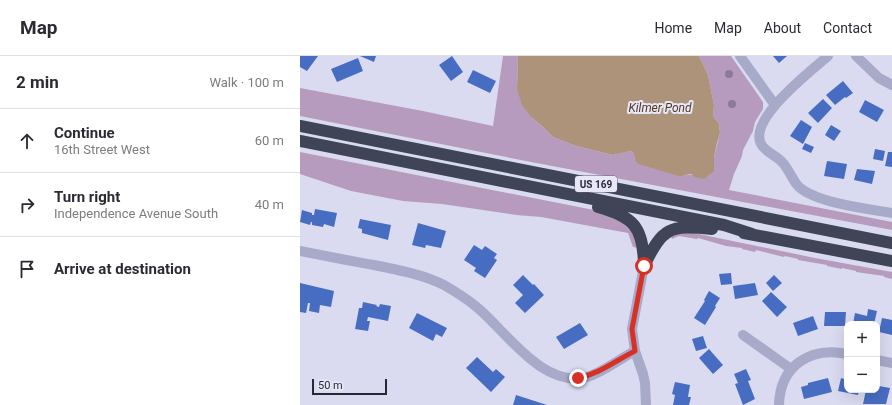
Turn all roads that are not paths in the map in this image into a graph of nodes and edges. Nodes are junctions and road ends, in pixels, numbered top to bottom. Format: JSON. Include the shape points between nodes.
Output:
{"nodes":[{"id":1,"x":740,"y":56,"type":"edge"},
{"id":2,"x":828,"y":56,"type":"edge"},
{"id":3,"x":856,"y":56,"type":"edge"},
{"id":4,"x":892,"y":85,"type":"edge"},
{"id":5,"x":775,"y":105,"type":"junction"},
{"id":6,"x":300,"y":126,"type":"edge"},
{"id":7,"x":300,"y":141,"type":"edge"},
{"id":8,"x":493,"y":179,"type":"junction"},
{"id":9,"x":892,"y":213,"type":"edge"},
{"id":10,"x":752,"y":234,"type":"junction"},
{"id":11,"x":892,"y":242,"type":"edge"},
{"id":12,"x":300,"y":251,"type":"edge"},
{"id":13,"x":892,"y":261,"type":"edge"},
{"id":14,"x":644,"y":266,"type":"junction"},
{"id":15,"x":744,"y":335,"type":"dead end"},
{"id":16,"x":635,"y":351,"type":"junction"},
{"id":17,"x":844,"y":354,"type":"edge"},
{"id":18,"x":880,"y":361,"type":"edge"},
{"id":19,"x":892,"y":363,"type":"edge"},
{"id":20,"x":791,"y":369,"type":"junction"},
{"id":21,"x":646,"y":405,"type":"edge"},
{"id":22,"x":779,"y":405,"type":"edge"}],
"edges":[{"from":1,"to":5,"type":"street"},
{"from":2,"to":5,"type":"street"},
{"from":3,"to":4,"type":"street","via":[[879,78]]},
{"from":5,"to":9,"type":"street","via":[[761,130],[762,145],[778,158],[798,186],[824,200]]},
{"from":6,"to":11,"type":"highway","number":"US 169"},
{"from":7,"to":8,"type":"highway","number":"US 169"},
{"from":8,"to":10,"type":"highway","number":"US 169","via":[[724,225]]},
{"from":8,"to":14,"type":"highway","via":[[612,211],[627,218],[639,234]]},
{"from":10,"to":13,"type":"highway","number":"US 169"},
{"from":10,"to":14,"type":"highway","via":[[694,228],[675,229],[659,238]]},
{"from":12,"to":16,"type":"street","via":[[424,276],[444,285],[479,309],[534,362],[558,376],[587,377]]},
{"from":14,"to":16,"type":"street","via":[[632,329]]},
{"from":15,"to":20,"type":"street"},
{"from":16,"to":21,"type":"street","via":[[644,374]]},
{"from":17,"to":20,"type":"street","via":[[832,352],[814,355]]},
{"from":18,"to":19,"type":"street"},
{"from":20,"to":22,"type":"street","via":[[781,388]]}]}
